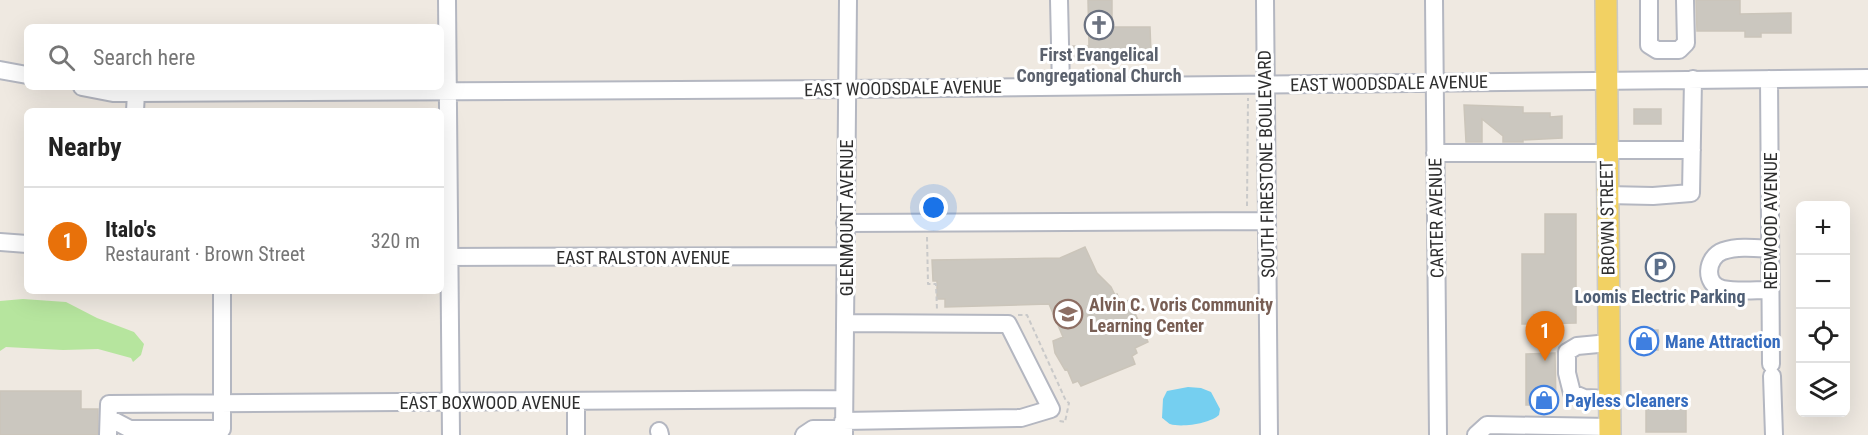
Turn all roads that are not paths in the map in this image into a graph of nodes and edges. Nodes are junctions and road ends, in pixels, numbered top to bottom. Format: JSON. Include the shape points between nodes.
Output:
{"nodes":[{"id":1,"x":447,"y":0,"type":"edge"},
{"id":2,"x":848,"y":0,"type":"edge"},
{"id":3,"x":1059,"y":0,"type":"edge"},
{"id":4,"x":1264,"y":0,"type":"edge"},
{"id":5,"x":1434,"y":0,"type":"edge"},
{"id":6,"x":1606,"y":0,"type":"edge"},
{"id":7,"x":1649,"y":0,"type":"edge"},
{"id":8,"x":1685,"y":0,"type":"edge"},
{"id":9,"x":1668,"y":50,"type":"junction"},
{"id":10,"x":0,"y":70,"type":"edge"},
{"id":11,"x":24,"y":74,"type":"edge"},
{"id":12,"x":1868,"y":78,"type":"edge"},
{"id":13,"x":1693,"y":79,"type":"junction"},
{"id":14,"x":1769,"y":79,"type":"junction"},
{"id":15,"x":1606,"y":80,"type":"junction"},
{"id":16,"x":1668,"y":80,"type":"junction"},
{"id":17,"x":1434,"y":82,"type":"junction"},
{"id":18,"x":1265,"y":85,"type":"junction"},
{"id":19,"x":1061,"y":87,"type":"junction"},
{"id":20,"x":847,"y":89,"type":"junction"},
{"id":21,"x":97,"y":90,"type":"edge"},
{"id":22,"x":448,"y":91,"type":"junction"},
{"id":23,"x":136,"y":93,"type":"junction"},
{"id":24,"x":135,"y":108,"type":"edge"},
{"id":25,"x":1692,"y":150,"type":"junction"},
{"id":26,"x":1607,"y":151,"type":"junction"},
{"id":27,"x":1435,"y":153,"type":"junction"},
{"id":28,"x":1607,"y":195,"type":"junction"},
{"id":29,"x":1267,"y":221,"type":"junction"},
{"id":30,"x":845,"y":223,"type":"junction"},
{"id":31,"x":0,"y":242,"type":"edge"},
{"id":32,"x":24,"y":244,"type":"edge"},
{"id":33,"x":1770,"y":249,"type":"junction"},
{"id":34,"x":845,"y":256,"type":"junction"},
{"id":35,"x":445,"y":257,"type":"edge"},
{"id":36,"x":1770,"y":290,"type":"junction"},
{"id":37,"x":222,"y":294,"type":"edge"},
{"id":38,"x":845,"y":323,"type":"junction"},
{"id":39,"x":1609,"y":343,"type":"junction"},
{"id":40,"x":844,"y":399,"type":"junction"},
{"id":41,"x":1610,"y":399,"type":"junction"},
{"id":42,"x":576,"y":401,"type":"junction"},
{"id":43,"x":222,"y":402,"type":"junction"},
{"id":44,"x":451,"y":402,"type":"junction"},
{"id":45,"x":109,"y":418,"type":"junction"},
{"id":46,"x":844,"y":428,"type":"edge"},
{"id":47,"x":1565,"y":430,"type":"edge"},
{"id":48,"x":1610,"y":431,"type":"edge"},
{"id":49,"x":108,"y":435,"type":"edge"},
{"id":50,"x":451,"y":435,"type":"edge"},
{"id":51,"x":576,"y":435,"type":"edge"},
{"id":52,"x":804,"y":435,"type":"edge"},
{"id":53,"x":1269,"y":435,"type":"edge"},
{"id":54,"x":1438,"y":435,"type":"edge"},
{"id":55,"x":1476,"y":435,"type":"edge"},
{"id":56,"x":1774,"y":435,"type":"edge"}],
"edges":[{"from":1,"to":22,"type":"street"},
{"from":2,"to":20,"type":"street","name":"GLENMOUNT AVENUE"},
{"from":3,"to":19,"type":"street"},
{"from":4,"to":18,"type":"street","name":"SOUTH FIRESTONE BOULEVARD"},
{"from":5,"to":17,"type":"street","name":"CARTER AVENUE"},
{"from":6,"to":15,"type":"main road","name":"BROWN STREET"},
{"from":7,"to":9,"type":"street","via":[[1649,45]]},
{"from":8,"to":9,"type":"street","via":[[1686,43],[1679,50]]},
{"from":9,"to":16,"type":"street"},
{"from":10,"to":11,"type":"street"},
{"from":12,"to":14,"type":"street","name":"EAST WOODSDALE AVENUE"},
{"from":13,"to":14,"type":"street","name":"EAST WOODSDALE AVENUE"},
{"from":13,"to":16,"type":"street","name":"EAST WOODSDALE AVENUE"},
{"from":13,"to":25,"type":"street"},
{"from":14,"to":33,"type":"street","name":"REDWOOD AVENUE"},
{"from":15,"to":16,"type":"street","name":"EAST WOODSDALE AVENUE"},
{"from":15,"to":17,"type":"street","name":"EAST WOODSDALE AVENUE"},
{"from":15,"to":26,"type":"main road","name":"BROWN STREET"},
{"from":17,"to":18,"type":"street","name":"EAST WOODSDALE AVENUE"},
{"from":17,"to":27,"type":"street","name":"CARTER AVENUE"},
{"from":18,"to":19,"type":"street","name":"EAST WOODSDALE AVENUE"},
{"from":18,"to":29,"type":"street","name":"SOUTH FIRESTONE BOULEVARD"},
{"from":19,"to":20,"type":"street","name":"EAST WOODSDALE AVENUE"},
{"from":20,"to":22,"type":"street","name":"EAST WOODSDALE AVENUE"},
{"from":20,"to":30,"type":"street","name":"GLENMOUNT AVENUE"},
{"from":21,"to":23,"type":"street","name":"EAST WOODSDALE AVENUE"},
{"from":22,"to":23,"type":"street","name":"EAST WOODSDALE AVENUE"},
{"from":22,"to":35,"type":"street"},
{"from":23,"to":24,"type":"street"},
{"from":25,"to":26,"type":"street"},
{"from":25,"to":28,"type":"street","via":[[1691,193]]},
{"from":26,"to":27,"type":"street"},
{"from":26,"to":28,"type":"main road","name":"BROWN STREET"},
{"from":27,"to":54,"type":"street","name":"CARTER AVENUE"},
{"from":28,"to":39,"type":"main road","name":"BROWN STREET"},
{"from":29,"to":30,"type":"street"},
{"from":29,"to":53,"type":"street","name":"SOUTH FIRESTONE BOULEVARD"},
{"from":30,"to":34,"type":"street","name":"GLENMOUNT AVENUE"},
{"from":31,"to":32,"type":"street"},
{"from":33,"to":36,"type":"street","name":"REDWOOD AVENUE"},
{"from":33,"to":36,"type":"street","via":[[1722,251],[1713,257],[1709,274],[1711,282],[1724,290]]},
{"from":34,"to":35,"type":"street","name":"EAST RALSTON AVENUE"},
{"from":34,"to":38,"type":"street","name":"GLENMOUNT AVENUE"},
{"from":35,"to":44,"type":"street"},
{"from":36,"to":56,"type":"street","name":"REDWOOD AVENUE"},
{"from":37,"to":43,"type":"street"},
{"from":38,"to":40,"type":"street","name":"GLENMOUNT AVENUE"},
{"from":38,"to":46,"type":"street","via":[[1008,324],[1052,409],[1022,418]]},
{"from":39,"to":41,"type":"main road","name":"BROWN STREET"},
{"from":39,"to":41,"type":"street","via":[[1577,346],[1567,352],[1567,373],[1572,393],[1584,398]]},
{"from":40,"to":42,"type":"street","name":"EAST BOXWOOD AVENUE"},
{"from":40,"to":46,"type":"street","name":"GLENMOUNT AVENUE"},
{"from":41,"to":48,"type":"main road","name":"BROWN STREET"},
{"from":42,"to":44,"type":"street","name":"EAST BOXWOOD AVENUE"},
{"from":42,"to":51,"type":"street"},
{"from":43,"to":44,"type":"street","name":"EAST BOXWOOD AVENUE"},
{"from":43,"to":45,"type":"street","name":"EAST BOXWOOD AVENUE","via":[[109,404]]},
{"from":43,"to":45,"type":"street","via":[[222,429],[130,429]]},
{"from":44,"to":50,"type":"street"},
{"from":45,"to":49,"type":"street"},
{"from":46,"to":52,"type":"street","via":[[813,429]]},
{"from":47,"to":48,"type":"street"},
{"from":47,"to":55,"type":"street","via":[[1487,425]]}]}
